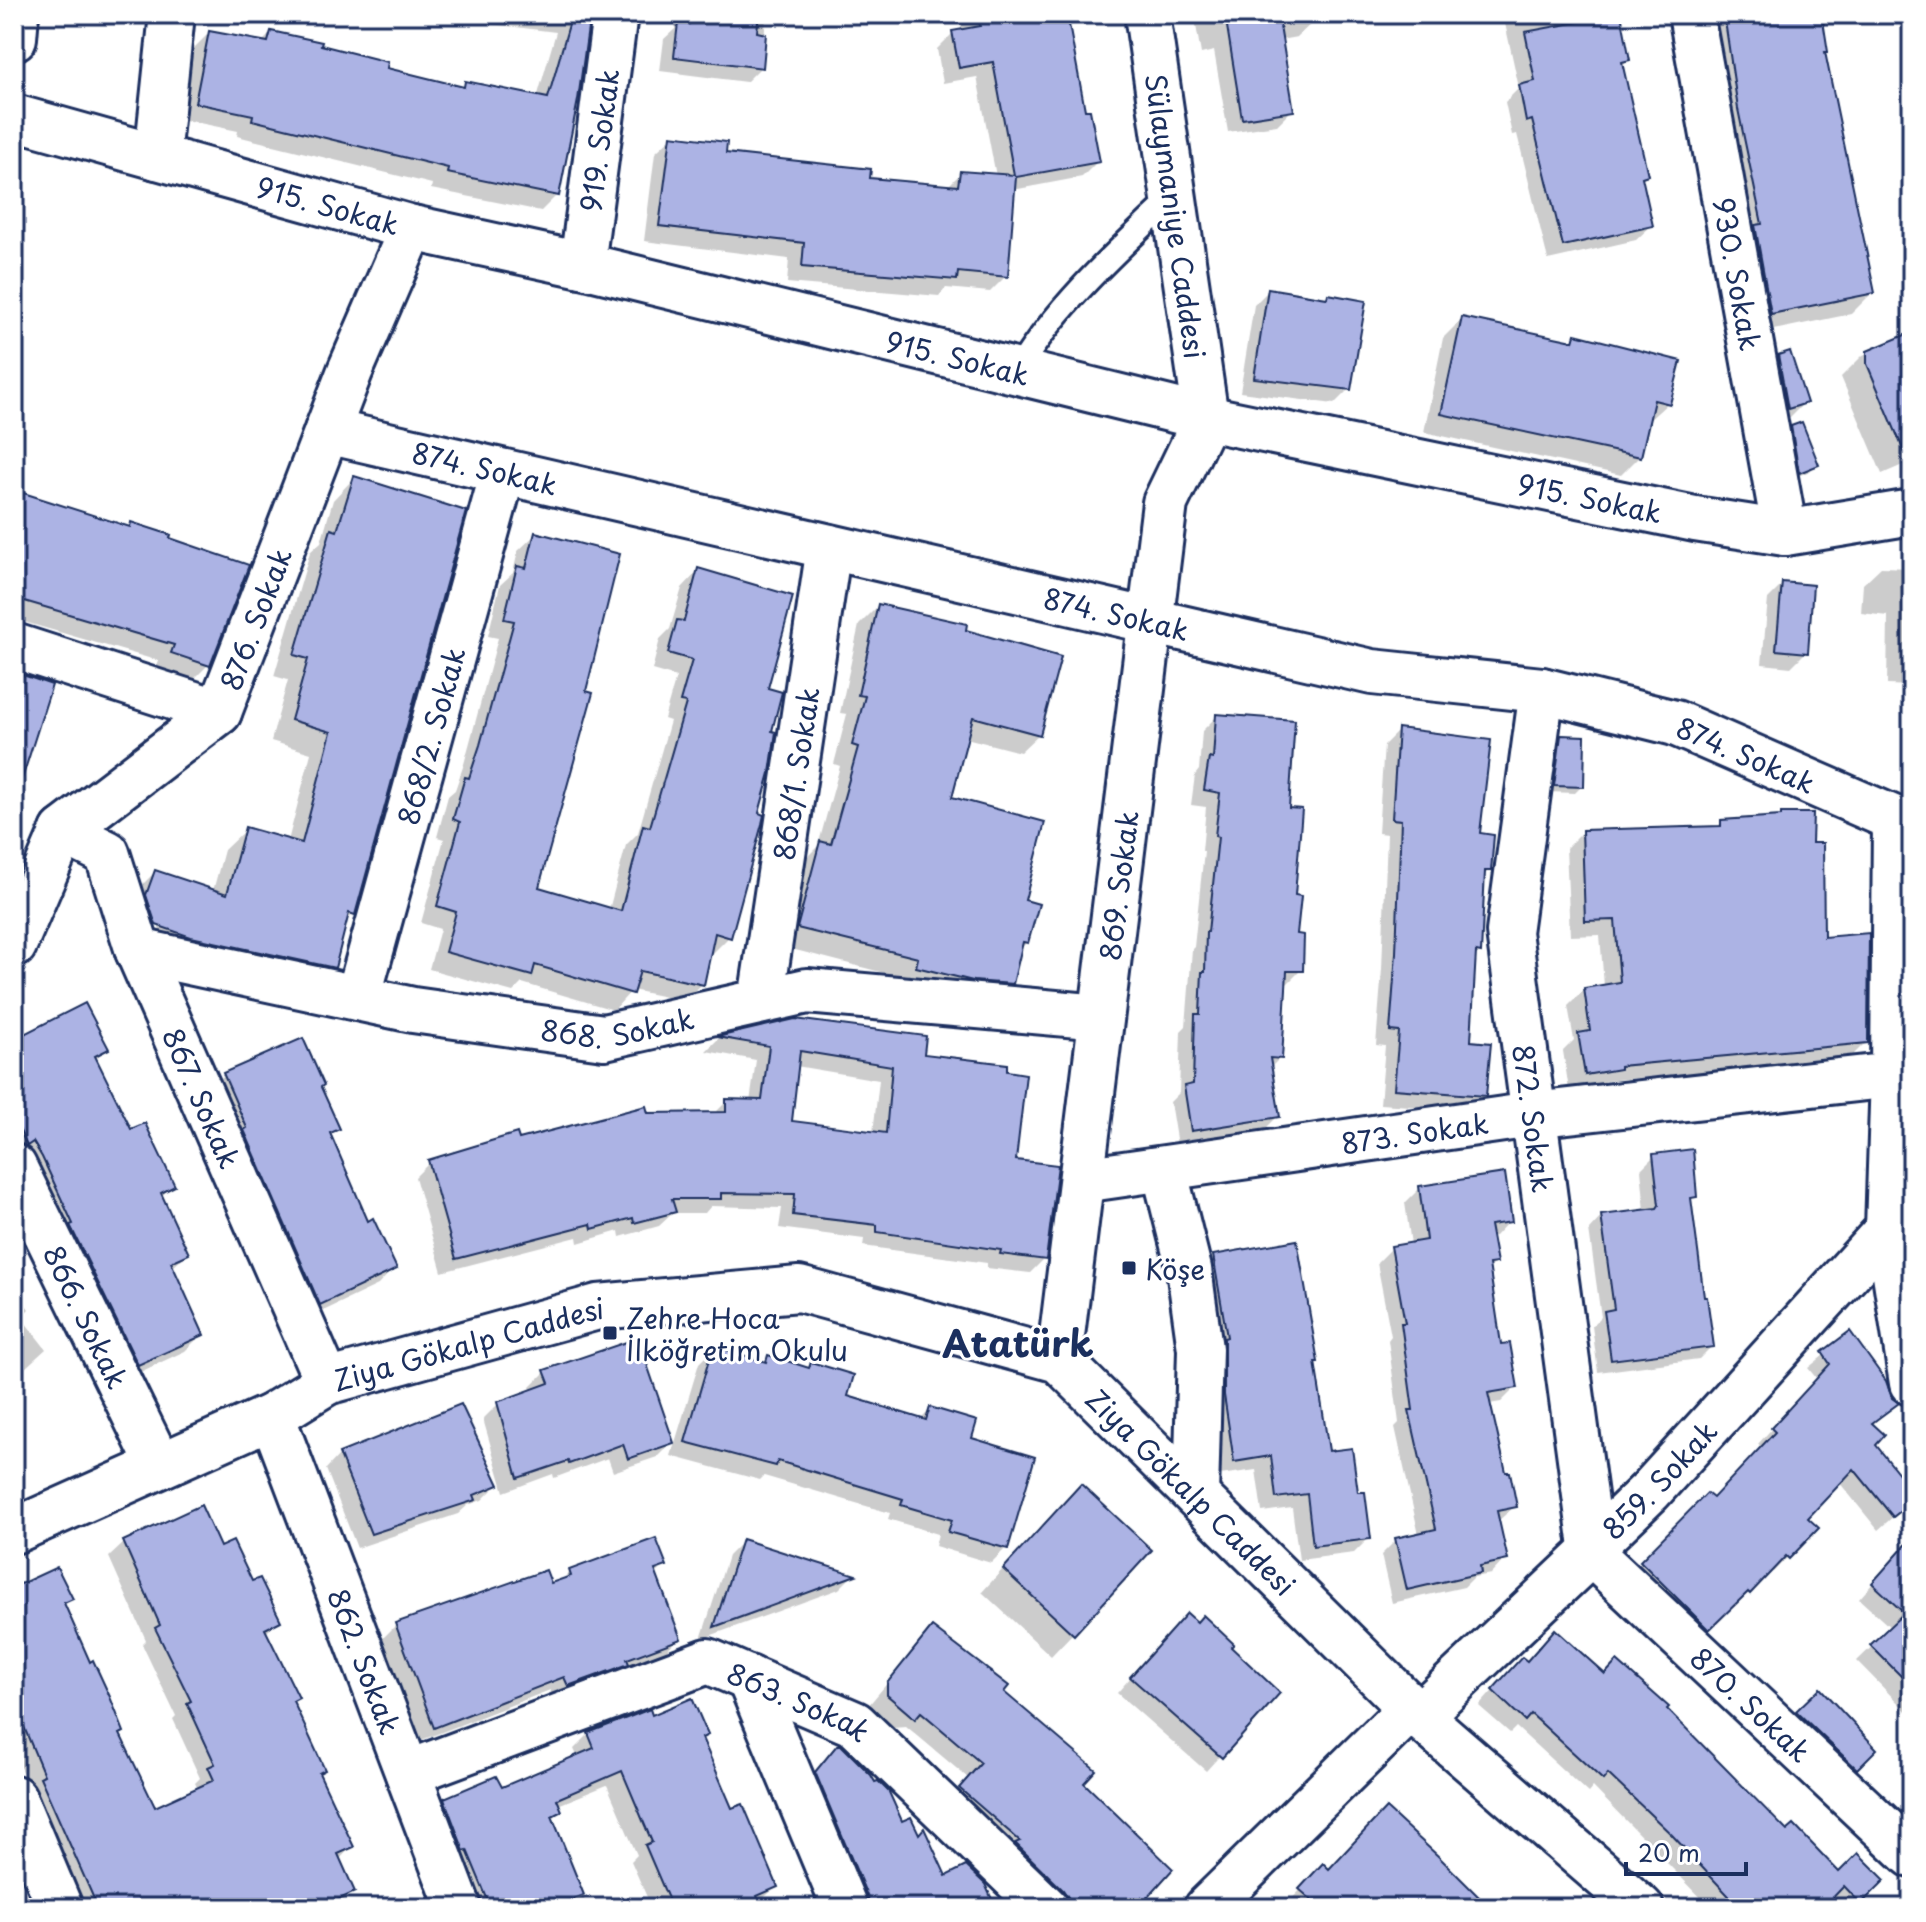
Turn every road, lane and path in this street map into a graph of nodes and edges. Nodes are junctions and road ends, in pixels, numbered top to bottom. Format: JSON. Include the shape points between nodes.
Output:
{"nodes":[{"id":1,"x":16,"y":14,"type":"edge"},
{"id":2,"x":172,"y":14,"type":"edge"},
{"id":3,"x":615,"y":14,"type":"edge"},
{"id":4,"x":1147,"y":14,"type":"edge"},
{"id":5,"x":1691,"y":14,"type":"edge"},
{"id":6,"x":14,"y":38,"type":"edge"},
{"id":7,"x":14,"y":117,"type":"edge"},
{"id":8,"x":157,"y":157,"type":"junction"},
{"id":9,"x":1174,"y":197,"type":"junction"},
{"id":10,"x":412,"y":228,"type":"junction"},
{"id":11,"x":582,"y":265,"type":"junction"},
{"id":12,"x":1017,"y":371,"type":"junction"},
{"id":13,"x":1206,"y":418,"type":"junction"},
{"id":14,"x":327,"y":431,"type":"junction"},
{"id":15,"x":503,"y":472,"type":"junction"},
{"id":16,"x":1912,"y":512,"type":"edge"},
{"id":17,"x":1785,"y":533,"type":"junction"},
{"id":18,"x":829,"y":547,"type":"junction"},
{"id":19,"x":1151,"y":621,"type":"junction"},
{"id":20,"x":14,"y":646,"type":"edge"},
{"id":21,"x":1542,"y":690,"type":"junction"},
{"id":22,"x":219,"y":712,"type":"junction"},
{"id":23,"x":63,"y":831,"type":"junction"},
{"id":24,"x":14,"y":945,"type":"edge"},
{"id":25,"x":138,"y":951,"type":"junction"},
{"id":26,"x":358,"y":998,"type":"junction"},
{"id":27,"x":761,"y":1001,"type":"junction"},
{"id":28,"x":1101,"y":1017,"type":"junction"},
{"id":29,"x":1893,"y":1075,"type":"junction"},
{"id":30,"x":1532,"y":1115,"type":"junction"},
{"id":31,"x":14,"y":1167,"type":"edge"},
{"id":32,"x":1164,"y":1169,"type":"junction"},
{"id":33,"x":1082,"y":1180,"type":"junction"},
{"id":34,"x":1888,"y":1229,"type":"junction"},
{"id":35,"x":1059,"y":1360,"type":"junction"},
{"id":36,"x":327,"y":1382,"type":"junction"},
{"id":37,"x":1912,"y":1383,"type":"edge"},
{"id":38,"x":272,"y":1416,"type":"junction"},
{"id":39,"x":159,"y":1465,"type":"junction"},
{"id":40,"x":1196,"y":1495,"type":"junction"},
{"id":41,"x":14,"y":1531,"type":"edge"},
{"id":42,"x":1592,"y":1550,"type":"junction"},
{"id":43,"x":749,"y":1678,"type":"junction"},
{"id":44,"x":1415,"y":1712,"type":"junction"},
{"id":45,"x":408,"y":1773,"type":"junction"},
{"id":46,"x":14,"y":1798,"type":"edge"},
{"id":47,"x":1912,"y":1855,"type":"edge"},
{"id":48,"x":1635,"y":1906,"type":"edge"},
{"id":49,"x":457,"y":1907,"type":"edge"},
{"id":50,"x":60,"y":1908,"type":"edge"},
{"id":51,"x":845,"y":1908,"type":"edge"},
{"id":52,"x":1046,"y":1908,"type":"edge"},
{"id":53,"x":1207,"y":1908,"type":"edge"}],
"edges":[{"from":1,"to":6,"type":"street"},
{"from":2,"to":8,"type":"street"},
{"from":3,"to":11,"type":"street","name":"919. Sokak"},
{"from":4,"to":9,"type":"street","name":"Sülaymaniye Caddesi"},
{"from":5,"to":17,"type":"street","name":"930. Sokak"},
{"from":7,"to":8,"type":"street","name":"915. Sokak"},
{"from":8,"to":10,"type":"street","name":"915. Sokak"},
{"from":9,"to":12,"type":"lane","via":[[1057,316]]},
{"from":9,"to":13,"type":"street","name":"Sülaymaniye Caddesi"},
{"from":10,"to":11,"type":"street","name":"915. Sokak"},
{"from":10,"to":14,"type":"street","name":"876. Sokak"},
{"from":11,"to":12,"type":"street","name":"915. Sokak"},
{"from":12,"to":13,"type":"street","name":"915. Sokak"},
{"from":13,"to":17,"type":"street","name":"915. Sokak"},
{"from":13,"to":19,"type":"street","name":"869. Sokak","via":[[1165,503]]},
{"from":14,"to":15,"type":"street","name":"874. Sokak"},
{"from":14,"to":22,"type":"street","name":"876. Sokak"},
{"from":15,"to":18,"type":"street","name":"874. Sokak"},
{"from":15,"to":26,"type":"street","name":"868/2. Sokak"},
{"from":16,"to":17,"type":"street","name":"915. Sokak"},
{"from":18,"to":19,"type":"street","name":"874. Sokak"},
{"from":18,"to":27,"type":"street","name":"868/1. Sokak"},
{"from":19,"to":21,"type":"street","name":"874. Sokak","via":[[1372,672]]},
{"from":19,"to":28,"type":"street","name":"869. Sokak"},
{"from":20,"to":22,"type":"street"},
{"from":21,"to":29,"type":"street","name":"874. Sokak","via":[[1675,723],[1895,819]]},
{"from":21,"to":30,"type":"street","name":"872. Sokak","via":[[1509,932]]},
{"from":22,"to":23,"type":"street","name":"876. Sokak"},
{"from":23,"to":24,"type":"street","name":"876. Sokak"},
{"from":23,"to":25,"type":"street","name":"867. Sokak","via":[[107,853]]},
{"from":25,"to":26,"type":"street","name":"868. Sokak"},
{"from":25,"to":36,"type":"street","name":"867. Sokak"},
{"from":26,"to":27,"type":"street","name":"868. Sokak","via":[[604,1037]]},
{"from":27,"to":28,"type":"street","name":"868. Sokak","via":[[807,991]]},
{"from":28,"to":33,"type":"street","name":"869. Sokak"},
{"from":29,"to":30,"type":"street","name":"873. Sokak"},
{"from":29,"to":34,"type":"street"},
{"from":30,"to":32,"type":"street","name":"873. Sokak"},
{"from":30,"to":42,"type":"street","name":"872. Sokak"},
{"from":31,"to":39,"type":"street","name":"866. Sokak"},
{"from":32,"to":33,"type":"street","name":"873. Sokak"},
{"from":32,"to":40,"type":"street","via":[[1189,1269],[1200,1349]]},
{"from":33,"to":35,"type":"street","name":"869. Sokak"},
{"from":34,"to":37,"type":"street"},
{"from":34,"to":42,"type":"street","name":"859. Sokak"},
{"from":35,"to":36,"type":"street","name":"Ziya Gökalp Caddesi","via":[[799,1289],[598,1307]]},
{"from":35,"to":40,"type":"street","name":"Ziya Gökalp Caddesi"},
{"from":36,"to":38,"type":"street","name":"Ziya Gökalp Caddesi"},
{"from":38,"to":39,"type":"street","name":"Ziya Gökalp Caddesi"},
{"from":38,"to":45,"type":"street","name":"862. Sokak"},
{"from":39,"to":41,"type":"street","name":"Ziya Gökalp Caddesi"},
{"from":40,"to":44,"type":"street","name":"Ziya Gökalp Caddesi"},
{"from":42,"to":44,"type":"street","name":"859. Sokak"},
{"from":42,"to":47,"type":"street","name":"870. Sokak"},
{"from":43,"to":45,"type":"street","name":"863. Sokak","via":[[708,1661]]},
{"from":43,"to":51,"type":"street"},
{"from":43,"to":52,"type":"street","name":"863. Sokak","via":[[855,1724]]},
{"from":44,"to":48,"type":"street","name":"Ziya Gökalp Caddesi"},
{"from":44,"to":53,"type":"street","name":"859. Sokak"},
{"from":45,"to":49,"type":"street","name":"862. Sokak"},
{"from":46,"to":50,"type":"street"}]}
